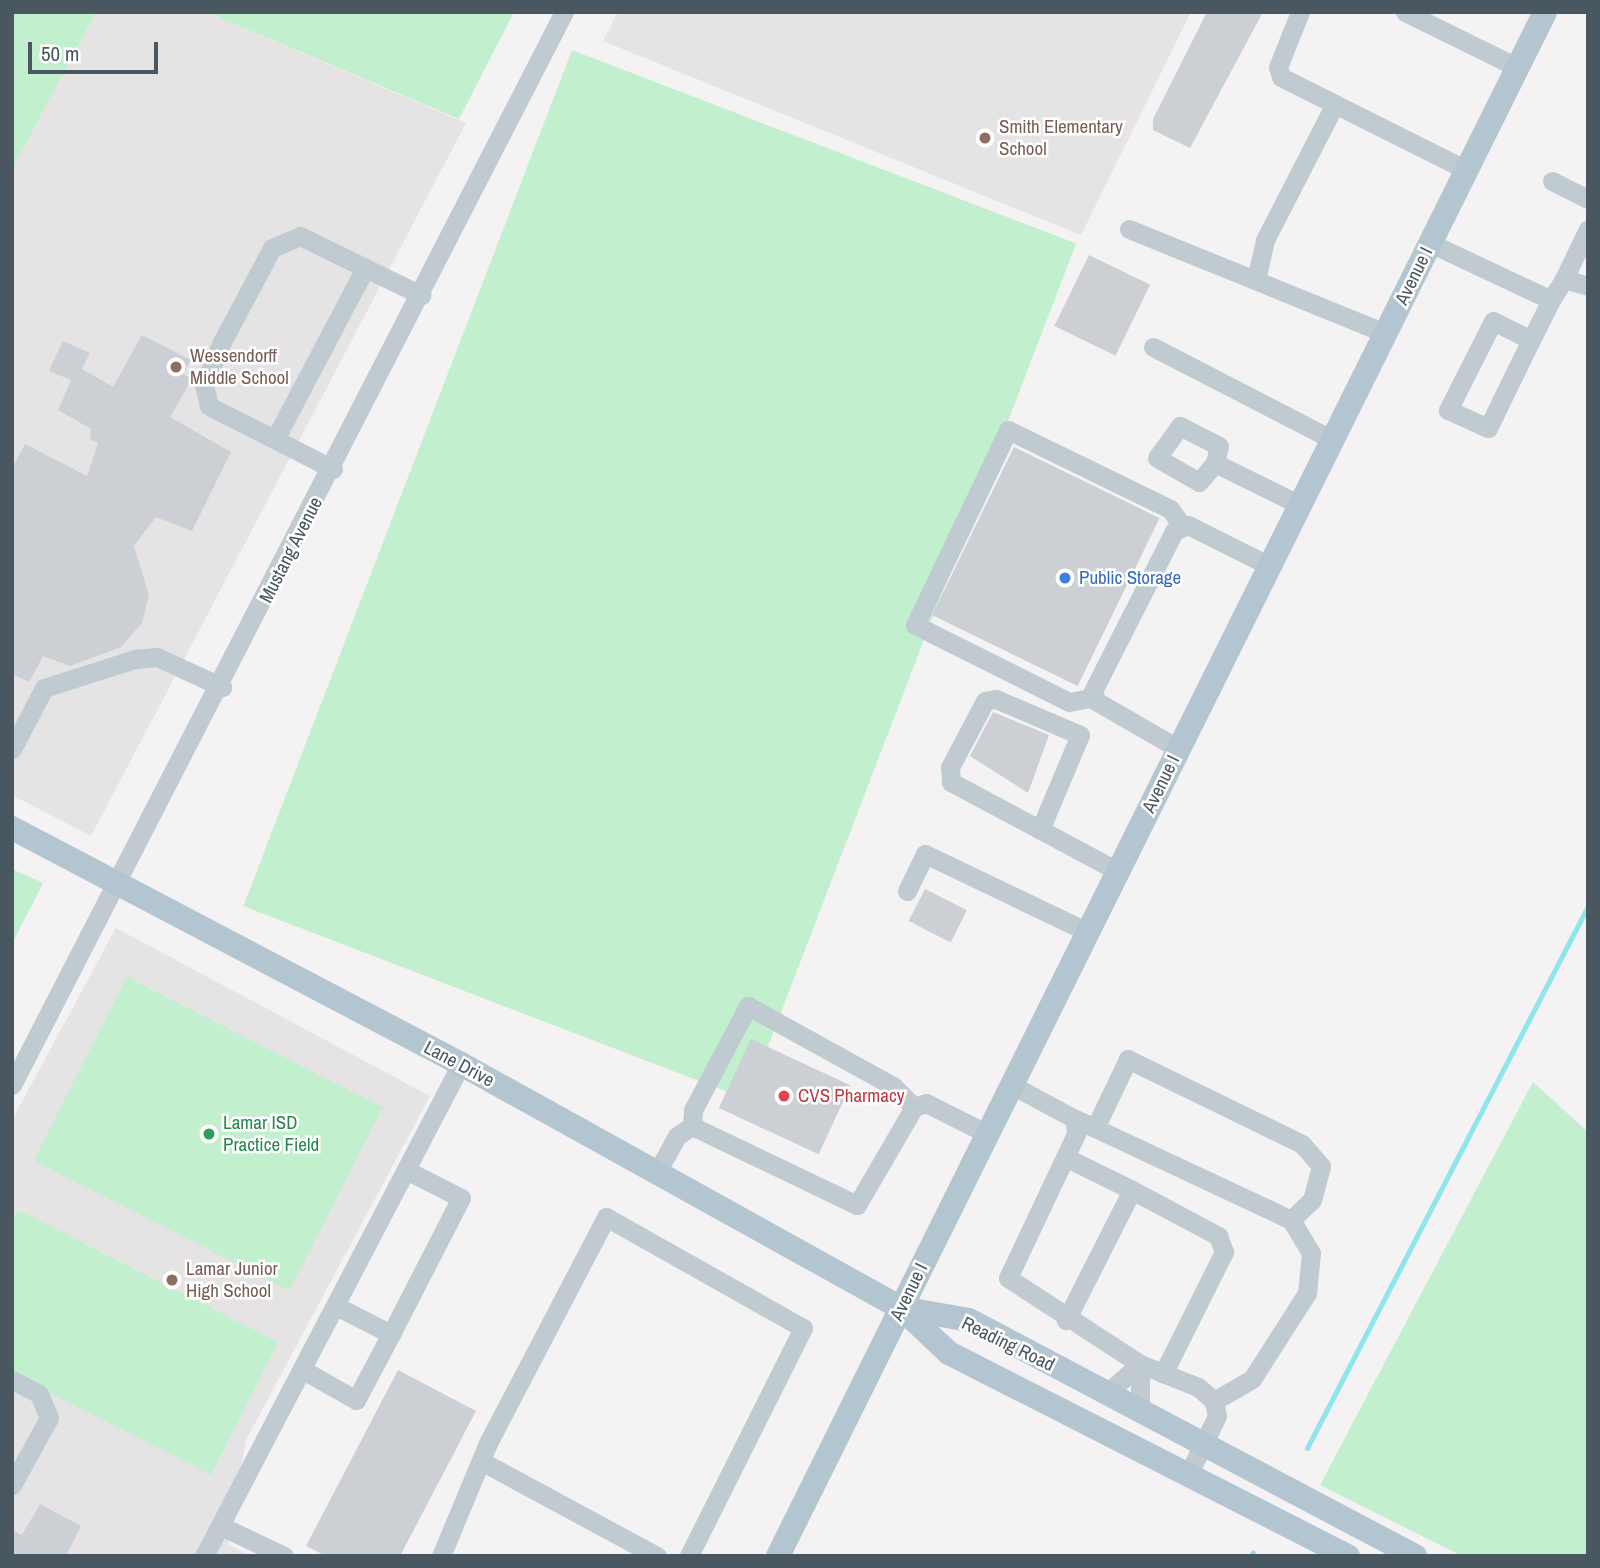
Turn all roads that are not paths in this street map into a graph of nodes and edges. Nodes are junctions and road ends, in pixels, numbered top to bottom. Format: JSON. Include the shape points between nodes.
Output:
{"nodes":[{"id":1,"x":565,"y":12,"type":"edge"},
{"id":2,"x":1300,"y":12,"type":"edge"},
{"id":3,"x":1405,"y":12,"type":"edge"},
{"id":4,"x":1545,"y":12,"type":"edge"},
{"id":5,"x":1517,"y":67,"type":"junction"},
{"id":6,"x":1335,"y":104,"type":"junction"},
{"id":7,"x":1467,"y":170,"type":"junction"},
{"id":8,"x":1552,"y":181,"type":"dead end"},
{"id":9,"x":1588,"y":199,"type":"edge"},
{"id":10,"x":1129,"y":229,"type":"dead end"},
{"id":11,"x":1588,"y":229,"type":"edge"},
{"id":12,"x":1430,"y":243,"type":"junction"},
{"id":13,"x":365,"y":268,"type":"junction"},
{"id":14,"x":1564,"y":279,"type":"junction"},
{"id":15,"x":1256,"y":280,"type":"junction"},
{"id":16,"x":1588,"y":286,"type":"edge"},
{"id":17,"x":421,"y":295,"type":"junction"},
{"id":18,"x":1551,"y":300,"type":"junction"},
{"id":19,"x":1385,"y":333,"type":"junction"},
{"id":20,"x":1531,"y":340,"type":"junction"},
{"id":21,"x":1153,"y":347,"type":"dead end"},
{"id":22,"x":275,"y":439,"type":"junction"},
{"id":23,"x":1333,"y":440,"type":"junction"},
{"id":24,"x":1215,"y":463,"type":"dead end"},
{"id":25,"x":333,"y":469,"type":"junction"},
{"id":26,"x":1300,"y":505,"type":"junction"},
{"id":27,"x":1183,"y":527,"type":"junction"},
{"id":28,"x":1270,"y":566,"type":"junction"},
{"id":29,"x":222,"y":687,"type":"junction"},
{"id":30,"x":1095,"y":697,"type":"junction"},
{"id":31,"x":12,"y":749,"type":"edge"},
{"id":32,"x":1179,"y":749,"type":"junction"},
{"id":33,"x":12,"y":828,"type":"edge"},
{"id":34,"x":1040,"y":830,"type":"junction"},
{"id":35,"x":1118,"y":872,"type":"junction"},
{"id":36,"x":119,"y":884,"type":"junction"},
{"id":37,"x":907,"y":891,"type":"dead end"},
{"id":38,"x":1088,"y":932,"type":"junction"},
{"id":39,"x":461,"y":1065,"type":"junction"},
{"id":40,"x":12,"y":1085,"type":"edge"},
{"id":41,"x":1012,"y":1085,"type":"junction"},
{"id":42,"x":914,"y":1107,"type":"junction"},
{"id":43,"x":1075,"y":1119,"type":"junction"},
{"id":44,"x":692,"y":1126,"type":"junction"},
{"id":45,"x":1095,"y":1128,"type":"junction"},
{"id":46,"x":988,"y":1134,"type":"junction"},
{"id":47,"x":1065,"y":1157,"type":"junction"},
{"id":48,"x":406,"y":1170,"type":"junction"},
{"id":49,"x":657,"y":1172,"type":"junction"},
{"id":50,"x":1132,"y":1190,"type":"junction"},
{"id":51,"x":1291,"y":1220,"type":"junction"},
{"id":52,"x":335,"y":1306,"type":"junction"},
{"id":53,"x":901,"y":1308,"type":"junction"},
{"id":54,"x":1066,"y":1320,"type":"junction"},
{"id":55,"x":391,"y":1334,"type":"junction"},
{"id":56,"x":1140,"y":1364,"type":"junction"},
{"id":57,"x":303,"y":1370,"type":"junction"},
{"id":58,"x":1163,"y":1374,"type":"junction"},
{"id":59,"x":12,"y":1380,"type":"edge"},
{"id":60,"x":1106,"y":1394,"type":"junction"},
{"id":61,"x":1214,"y":1401,"type":"junction"},
{"id":62,"x":1140,"y":1413,"type":"junction"},
{"id":63,"x":1202,"y":1446,"type":"junction"},
{"id":64,"x":481,"y":1461,"type":"junction"},
{"id":65,"x":1188,"y":1475,"type":"junction"},
{"id":66,"x":12,"y":1485,"type":"edge"},
{"id":67,"x":221,"y":1526,"type":"junction"},
{"id":68,"x":204,"y":1556,"type":"edge"},
{"id":69,"x":284,"y":1556,"type":"edge"},
{"id":70,"x":442,"y":1556,"type":"edge"},
{"id":71,"x":657,"y":1556,"type":"edge"},
{"id":72,"x":689,"y":1556,"type":"edge"},
{"id":73,"x":778,"y":1556,"type":"edge"},
{"id":74,"x":1348,"y":1556,"type":"edge"},
{"id":75,"x":1415,"y":1556,"type":"edge"}],
"edges":[{"from":1,"to":17,"type":"street","name":"Mustang Avenue"},
{"from":2,"to":6,"type":"street","via":[[1278,67],[1281,77]]},
{"from":3,"to":5,"type":"street"},
{"from":4,"to":5,"type":"main road","name":"Avenue I"},
{"from":5,"to":7,"type":"main road","name":"Avenue I"},
{"from":6,"to":7,"type":"street"},
{"from":6,"to":15,"type":"street","via":[[1265,240]]},
{"from":7,"to":12,"type":"main road","name":"Avenue I"},
{"from":8,"to":9,"type":"street"},
{"from":10,"to":15,"type":"street"},
{"from":11,"to":14,"type":"street"},
{"from":12,"to":18,"type":"street"},
{"from":12,"to":19,"type":"main road","name":"Avenue I"},
{"from":13,"to":17,"type":"street"},
{"from":13,"to":22,"type":"street"},
{"from":13,"to":22,"type":"street","via":[[300,236],[272,248],[222,342],[204,385],[209,406]]},
{"from":14,"to":16,"type":"street"},
{"from":14,"to":18,"type":"street"},
{"from":15,"to":19,"type":"street"},
{"from":17,"to":25,"type":"street","name":"Mustang Avenue"},
{"from":18,"to":20,"type":"street"},
{"from":19,"to":23,"type":"main road","name":"Avenue I"},
{"from":20,"to":20,"type":"street","via":[[1488,428],[1448,410],[1493,321]]},
{"from":21,"to":23,"type":"street"},
{"from":22,"to":25,"type":"street"},
{"from":23,"to":26,"type":"main road","name":"Avenue I"},
{"from":24,"to":26,"type":"street"},
{"from":25,"to":29,"type":"street","name":"Mustang Avenue"},
{"from":26,"to":28,"type":"main road","name":"Avenue I"},
{"from":27,"to":28,"type":"street"},
{"from":27,"to":30,"type":"street","via":[[1174,531]]},
{"from":27,"to":30,"type":"street","via":[[1170,509],[1008,430],[915,625],[1069,702]]},
{"from":28,"to":32,"type":"main road","name":"Avenue I"},
{"from":29,"to":31,"type":"street","via":[[157,657],[135,659],[44,688]]},
{"from":29,"to":36,"type":"street","name":"Mustang Avenue"},
{"from":30,"to":32,"type":"street"},
{"from":32,"to":35,"type":"main road","name":"Avenue I"},
{"from":33,"to":36,"type":"main road","name":"Lane Drive"},
{"from":34,"to":34,"type":"street","via":[[950,782],[950,767],[985,701],[996,699],[1080,735]]},
{"from":34,"to":35,"type":"street"},
{"from":35,"to":38,"type":"main road","name":"Avenue I"},
{"from":36,"to":39,"type":"main road","name":"Lane Drive"},
{"from":36,"to":40,"type":"street","name":"Mustang Avenue"},
{"from":37,"to":38,"type":"street","via":[[925,854]]},
{"from":38,"to":41,"type":"main road","name":"Avenue I"},
{"from":39,"to":48,"type":"street"},
{"from":39,"to":49,"type":"main road","name":"Lane Drive"},
{"from":41,"to":43,"type":"street"},
{"from":41,"to":46,"type":"main road","name":"Avenue I"},
{"from":42,"to":44,"type":"street","via":[[861,1202],[815,1188]]},
{"from":42,"to":44,"type":"street","via":[[893,1086],[748,1006],[693,1110]]},
{"from":42,"to":46,"type":"street","via":[[926,1103]]},
{"from":43,"to":45,"type":"street"},
{"from":43,"to":47,"type":"street","via":[[1076,1134]]},
{"from":44,"to":49,"type":"street","via":[[677,1136]]},
{"from":45,"to":51,"type":"street"},
{"from":45,"to":51,"type":"street","via":[[1128,1059],[1302,1144],[1321,1166],[1312,1200]]},
{"from":46,"to":53,"type":"main road","name":"Avenue I"},
{"from":47,"to":50,"type":"street"},
{"from":47,"to":54,"type":"street","via":[[1008,1278]]},
{"from":48,"to":52,"type":"street"},
{"from":48,"to":55,"type":"street","via":[[461,1198]]},
{"from":49,"to":53,"type":"main road","name":"Lane Drive"},
{"from":50,"to":54,"type":"street"},
{"from":50,"to":58,"type":"street","via":[[1218,1236],[1224,1252]]},
{"from":51,"to":61,"type":"street","via":[[1311,1253],[1307,1293],[1252,1379]]},
{"from":52,"to":55,"type":"street"},
{"from":52,"to":57,"type":"street"},
{"from":53,"to":60,"type":"main road","name":"Reading Road","via":[[970,1320]]},
{"from":53,"to":65,"type":"main road","name":"Reading Road","via":[[949,1353]]},
{"from":53,"to":73,"type":"main road","name":"Avenue I"},
{"from":54,"to":56,"type":"street"},
{"from":55,"to":57,"type":"street","via":[[356,1399]]},
{"from":56,"to":58,"type":"street"},
{"from":56,"to":60,"type":"street"},
{"from":56,"to":62,"type":"street"},
{"from":57,"to":67,"type":"street"},
{"from":58,"to":61,"type":"street"},
{"from":59,"to":66,"type":"street","via":[[40,1394],[49,1418]]},
{"from":60,"to":62,"type":"main road","name":"Reading Road"},
{"from":61,"to":63,"type":"street","via":[[1217,1416]]},
{"from":62,"to":63,"type":"main road","name":"Reading Road"},
{"from":63,"to":65,"type":"street"},
{"from":63,"to":75,"type":"main road","name":"Reading Road"},
{"from":64,"to":70,"type":"street"},
{"from":64,"to":71,"type":"street"},
{"from":64,"to":72,"type":"street","via":[[606,1217],[803,1328]]},
{"from":65,"to":74,"type":"main road","name":"Reading Road"},
{"from":67,"to":68,"type":"street"},
{"from":67,"to":69,"type":"street"}]}
